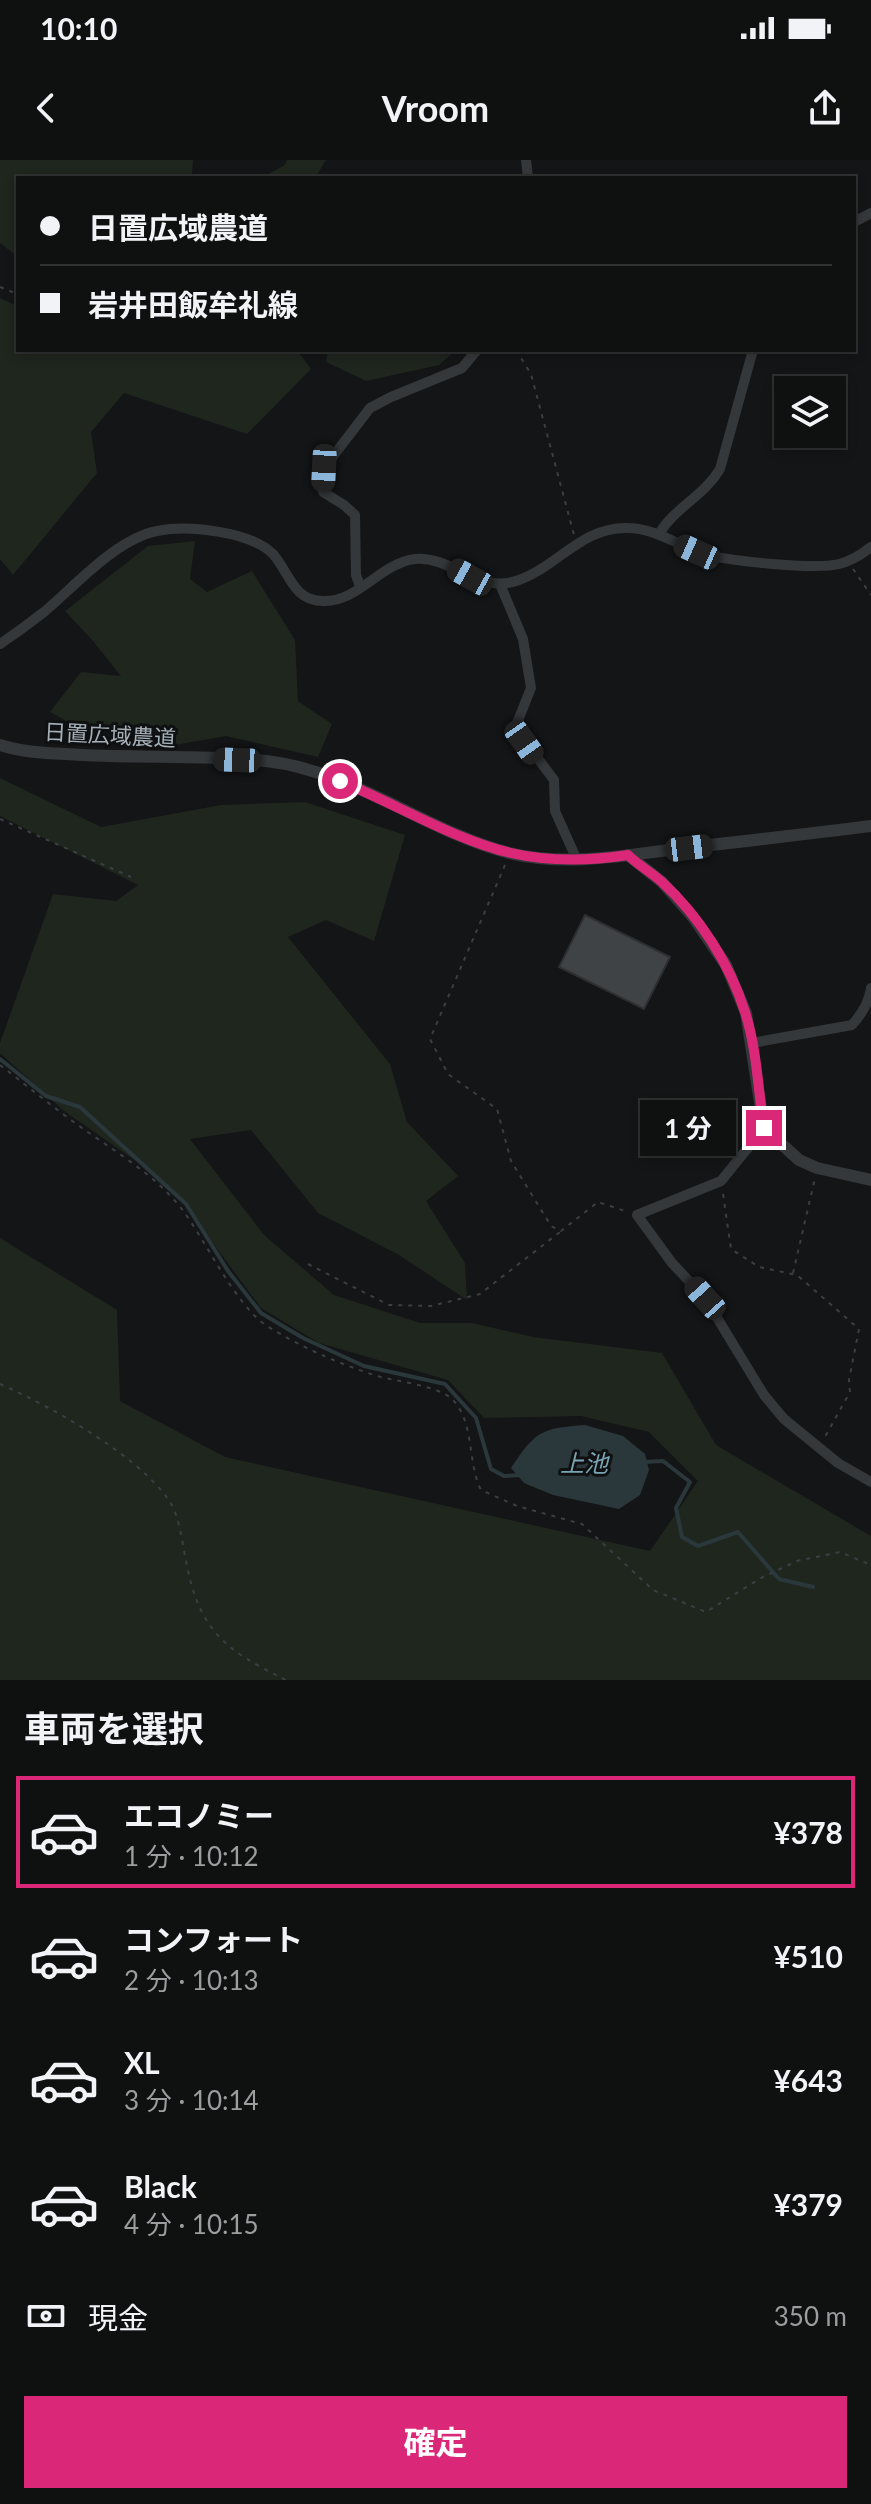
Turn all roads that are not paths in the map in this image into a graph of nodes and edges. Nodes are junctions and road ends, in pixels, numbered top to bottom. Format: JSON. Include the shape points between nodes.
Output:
{"nodes":[{"id":1,"x":475,"y":352,"type":"edge"},
{"id":2,"x":752,"y":352,"type":"edge"},
{"id":3,"x":659,"y":534,"type":"junction"},
{"id":4,"x":871,"y":547,"type":"edge"},
{"id":5,"x":500,"y":584,"type":"junction"},
{"id":6,"x":360,"y":586,"type":"junction"},
{"id":7,"x":0,"y":644,"type":"edge"},
{"id":8,"x":0,"y":745,"type":"edge"},
{"id":9,"x":871,"y":826,"type":"edge"},
{"id":10,"x":628,"y":855,"type":"junction"},
{"id":11,"x":577,"y":860,"type":"junction"},
{"id":12,"x":871,"y":988,"type":"edge"},
{"id":13,"x":752,"y":1043,"type":"junction"},
{"id":14,"x":764,"y":1128,"type":"junction"},
{"id":15,"x":871,"y":1180,"type":"edge"},
{"id":16,"x":871,"y":1482,"type":"edge"}],
"edges":[{"from":1,"to":6,"type":"street","via":[[462,368],[370,408],[324,468],[323,492],[355,515]]},
{"from":2,"to":3,"type":"street","via":[[720,469]]},
{"from":3,"to":4,"type":"street","via":[[723,559],[805,566],[837,565]]},
{"from":3,"to":5,"type":"street","via":[[614,528],[579,542],[520,580]]},
{"from":5,"to":6,"type":"street","via":[[424,559],[402,562]]},
{"from":5,"to":11,"type":"street","via":[[523,639],[531,688],[515,728],[554,780],[555,811]]},
{"from":6,"to":7,"type":"street","via":[[330,601],[309,599],[293,587],[273,555],[255,542],[204,530],[156,531],[123,546]]},
{"from":8,"to":11,"type":"street","name":"日置広域農道","via":[[83,756],[264,761],[299,767],[510,853]]},
{"from":9,"to":10,"type":"street","name":"日置広域農道"},
{"from":10,"to":11,"type":"street","name":"日置広域農道"},
{"from":10,"to":13,"type":"street","via":[[662,882],[709,938],[736,988]]},
{"from":12,"to":13,"type":"street","via":[[852,1025]]},
{"from":13,"to":14,"type":"street"},
{"from":14,"to":15,"type":"street","via":[[799,1160]]},
{"from":14,"to":16,"type":"street","via":[[721,1181],[637,1215],[705,1298],[784,1419]]}]}
